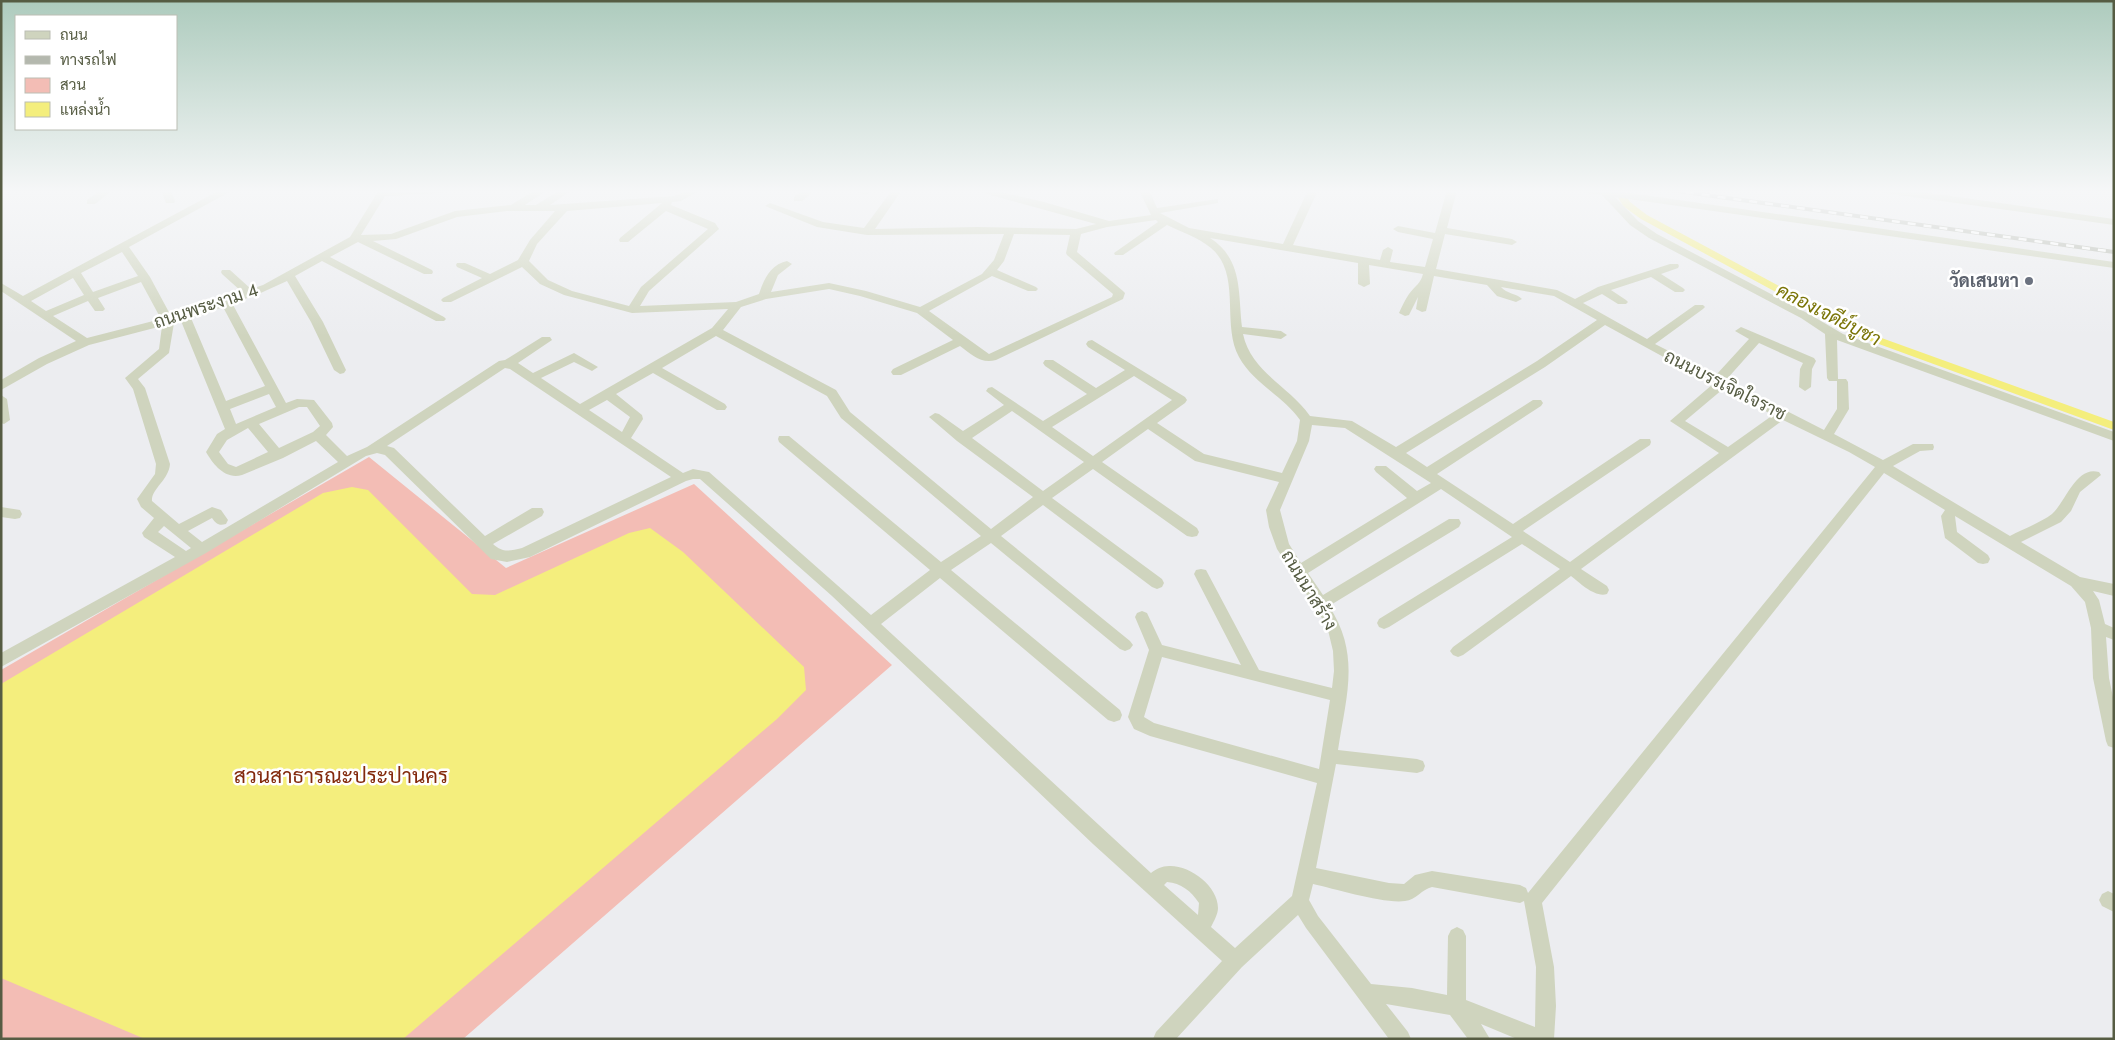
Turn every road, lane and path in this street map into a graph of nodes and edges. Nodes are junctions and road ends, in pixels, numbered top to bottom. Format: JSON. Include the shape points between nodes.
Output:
{"nodes":[{"id":1,"x":137,"y":239,"type":"edge"},
{"id":2,"x":357,"y":239,"type":"junction"},
{"id":3,"x":365,"y":239,"type":"edge"},
{"id":4,"x":537,"y":239,"type":"edge"},
{"id":5,"x":703,"y":239,"type":"edge"},
{"id":6,"x":1007,"y":239,"type":"edge"},
{"id":7,"x":1074,"y":239,"type":"edge"},
{"id":8,"x":1135,"y":239,"type":"edge"},
{"id":9,"x":1203,"y":239,"type":"edge"},
{"id":10,"x":1236,"y":239,"type":"edge"},
{"id":11,"x":1291,"y":239,"type":"edge"},
{"id":12,"x":1439,"y":239,"type":"edge"},
{"id":13,"x":1484,"y":239,"type":"edge"},
{"id":14,"x":1658,"y":239,"type":"edge"},
{"id":15,"x":1926,"y":239,"type":"edge"},
{"id":16,"x":1512,"y":242,"type":"dead end"},
{"id":17,"x":123,"y":246,"type":"junction"},
{"id":18,"x":1287,"y":247,"type":"junction"},
{"id":19,"x":1388,"y":250,"type":"dead end"},
{"id":20,"x":1119,"y":253,"type":"dead end"},
{"id":21,"x":322,"y":257,"type":"junction"},
{"id":22,"x":1363,"y":259,"type":"junction"},
{"id":23,"x":524,"y":262,"type":"junction"},
{"id":24,"x":1384,"y":263,"type":"junction"},
{"id":25,"x":787,"y":264,"type":"dead end"},
{"id":26,"x":460,"y":265,"type":"dead end"},
{"id":27,"x":2114,"y":265,"type":"edge"},
{"id":28,"x":1674,"y":266,"type":"dead end"},
{"id":29,"x":1431,"y":270,"type":"junction"},
{"id":30,"x":75,"y":272,"type":"junction"},
{"id":31,"x":226,"y":272,"type":"dead end"},
{"id":32,"x":428,"y":272,"type":"dead end"},
{"id":33,"x":990,"y":272,"type":"junction"},
{"id":34,"x":1653,"y":273,"type":"junction"},
{"id":35,"x":289,"y":275,"type":"junction"},
{"id":36,"x":144,"y":277,"type":"junction"},
{"id":37,"x":490,"y":278,"type":"junction"},
{"id":38,"x":1490,"y":281,"type":"junction"},
{"id":39,"x":1364,"y":284,"type":"dead end"},
{"id":40,"x":1426,"y":284,"type":"junction"},
{"id":41,"x":1,"y":286,"type":"edge"},
{"id":42,"x":1032,"y":289,"type":"dead end"},
{"id":43,"x":1602,"y":289,"type":"junction"},
{"id":44,"x":1678,"y":290,"type":"dead end"},
{"id":45,"x":250,"y":294,"type":"junction"},
{"id":46,"x":764,"y":296,"type":"junction"},
{"id":47,"x":90,"y":297,"type":"junction"},
{"id":48,"x":1516,"y":299,"type":"dead end"},
{"id":49,"x":24,"y":300,"type":"junction"},
{"id":50,"x":447,"y":300,"type":"dead end"},
{"id":51,"x":226,"y":302,"type":"junction"},
{"id":52,"x":1622,"y":302,"type":"dead end"},
{"id":53,"x":1574,"y":303,"type":"junction"},
{"id":54,"x":737,"y":305,"type":"junction"},
{"id":55,"x":1699,"y":306,"type":"dead end"},
{"id":56,"x":99,"y":309,"type":"dead end"},
{"id":57,"x":1422,"y":309,"type":"dead end"},
{"id":58,"x":632,"y":310,"type":"junction"},
{"id":59,"x":921,"y":311,"type":"junction"},
{"id":60,"x":1405,"y":313,"type":"dead end"},
{"id":61,"x":46,"y":315,"type":"junction"},
{"id":62,"x":185,"y":316,"type":"junction"},
{"id":63,"x":440,"y":319,"type":"dead end"},
{"id":64,"x":168,"y":320,"type":"junction"},
{"id":65,"x":1605,"y":320,"type":"junction"},
{"id":66,"x":1237,"y":330,"type":"junction"},
{"id":67,"x":716,"y":331,"type":"junction"},
{"id":68,"x":1741,"y":331,"type":"dead end"},
{"id":69,"x":1832,"y":333,"type":"junction"},
{"id":70,"x":1281,"y":335,"type":"dead end"},
{"id":71,"x":1757,"y":338,"type":"junction"},
{"id":72,"x":546,"y":340,"type":"dead end"},
{"id":73,"x":961,"y":341,"type":"junction"},
{"id":74,"x":85,"y":342,"type":"junction"},
{"id":75,"x":1092,"y":344,"type":"dead end"},
{"id":76,"x":1647,"y":344,"type":"junction"},
{"id":77,"x":1049,"y":363,"type":"dead end"},
{"id":78,"x":508,"y":364,"type":"junction"},
{"id":79,"x":592,"y":367,"type":"dead end"},
{"id":80,"x":653,"y":368,"type":"junction"},
{"id":81,"x":340,"y":370,"type":"dead end"},
{"id":82,"x":1134,"y":370,"type":"junction"},
{"id":83,"x":897,"y":372,"type":"dead end"},
{"id":84,"x":532,"y":378,"type":"junction"},
{"id":85,"x":1837,"y":380,"type":"joint"},
{"id":86,"x":1720,"y":382,"type":"junction"},
{"id":87,"x":1,"y":386,"type":"edge"},
{"id":88,"x":1805,"y":387,"type":"dead end"},
{"id":89,"x":272,"y":388,"type":"junction"},
{"id":90,"x":992,"y":391,"type":"dead end"},
{"id":91,"x":608,"y":394,"type":"junction"},
{"id":92,"x":1097,"y":394,"type":"junction"},
{"id":93,"x":1,"y":399,"type":"edge"},
{"id":94,"x":1537,"y":403,"type":"dead end"},
{"id":95,"x":1013,"y":405,"type":"junction"},
{"id":96,"x":223,"y":407,"type":"junction"},
{"id":97,"x":722,"y":408,"type":"dead end"},
{"id":98,"x":283,"y":409,"type":"junction"},
{"id":99,"x":580,"y":410,"type":"junction"},
{"id":100,"x":1782,"y":414,"type":"junction"},
{"id":101,"x":935,"y":417,"type":"dead end"},
{"id":102,"x":4,"y":420,"type":"dead end"},
{"id":103,"x":1306,"y":420,"type":"junction"},
{"id":104,"x":250,"y":422,"type":"junction"},
{"id":105,"x":1149,"y":424,"type":"junction"},
{"id":106,"x":1043,"y":427,"type":"junction"},
{"id":107,"x":232,"y":430,"type":"junction"},
{"id":108,"x":318,"y":435,"type":"junction"},
{"id":109,"x":1827,"y":436,"type":"junction"},
{"id":110,"x":2114,"y":437,"type":"edge"},
{"id":111,"x":962,"y":438,"type":"junction"},
{"id":112,"x":624,"y":439,"type":"junction"},
{"id":113,"x":784,"y":439,"type":"dead end"},
{"id":114,"x":1645,"y":442,"type":"dead end"},
{"id":115,"x":1928,"y":447,"type":"dead end"},
{"id":116,"x":372,"y":450,"type":"junction"},
{"id":117,"x":1396,"y":453,"type":"junction"},
{"id":118,"x":1728,"y":453,"type":"junction"},
{"id":119,"x":278,"y":455,"type":"junction"},
{"id":120,"x":347,"y":463,"type":"junction"},
{"id":121,"x":1093,"y":463,"type":"junction"},
{"id":122,"x":1883,"y":466,"type":"junction"},
{"id":123,"x":1381,"y":469,"type":"dead end"},
{"id":124,"x":1426,"y":474,"type":"junction"},
{"id":125,"x":2094,"y":475,"type":"dead end"},
{"id":126,"x":681,"y":478,"type":"junction"},
{"id":127,"x":1286,"y":479,"type":"junction"},
{"id":128,"x":1441,"y":483,"type":"junction"},
{"id":129,"x":1042,"y":498,"type":"junction"},
{"id":130,"x":1416,"y":498,"type":"junction"},
{"id":131,"x":1952,"y":509,"type":"junction"},
{"id":132,"x":537,"y":512,"type":"dead end"},
{"id":133,"x":164,"y":517,"type":"junction"},
{"id":134,"x":220,"y":520,"type":"dead end"},
{"id":135,"x":1454,"y":523,"type":"dead end"},
{"id":136,"x":179,"y":530,"type":"junction"},
{"id":137,"x":1192,"y":532,"type":"dead end"},
{"id":138,"x":1517,"y":534,"type":"junction"},
{"id":139,"x":990,"y":536,"type":"junction"},
{"id":140,"x":2009,"y":542,"type":"junction"},
{"id":141,"x":483,"y":543,"type":"junction"},
{"id":142,"x":201,"y":549,"type":"junction"},
{"id":143,"x":185,"y":557,"type":"junction"},
{"id":144,"x":1983,"y":559,"type":"dead end"},
{"id":145,"x":1570,"y":569,"type":"junction"},
{"id":146,"x":940,"y":570,"type":"junction"},
{"id":147,"x":1298,"y":570,"type":"junction"},
{"id":148,"x":1201,"y":574,"type":"dead end"},
{"id":149,"x":2076,"y":582,"type":"junction"},
{"id":150,"x":1157,"y":583,"type":"dead end"},
{"id":151,"x":1602,"y":590,"type":"dead end"},
{"id":152,"x":2114,"y":590,"type":"edge"},
{"id":153,"x":1320,"y":604,"type":"junction"},
{"id":154,"x":1142,"y":617,"type":"dead end"},
{"id":155,"x":1384,"y":623,"type":"dead end"},
{"id":156,"x":870,"y":624,"type":"junction"},
{"id":157,"x":2098,"y":628,"type":"junction"},
{"id":158,"x":2114,"y":634,"type":"edge"},
{"id":159,"x":1125,"y":645,"type":"dead end"},
{"id":160,"x":1157,"y":650,"type":"junction"},
{"id":161,"x":1458,"y":651,"type":"dead end"},
{"id":162,"x":1,"y":661,"type":"edge"},
{"id":163,"x":1254,"y":674,"type":"junction"},
{"id":164,"x":1338,"y":696,"type":"junction"},
{"id":165,"x":1114,"y":715,"type":"dead end"},
{"id":166,"x":2114,"y":741,"type":"edge"},
{"id":167,"x":1329,"y":756,"type":"junction"},
{"id":168,"x":1417,"y":766,"type":"dead end"},
{"id":169,"x":1326,"y":778,"type":"junction"},
{"id":170,"x":1306,"y":874,"type":"junction"},
{"id":171,"x":1151,"y":884,"type":"junction"},
{"id":172,"x":1520,"y":894,"type":"dead end"},
{"id":173,"x":1300,"y":900,"type":"junction"},
{"id":174,"x":1200,"y":929,"type":"junction"},
{"id":175,"x":1458,"y":936,"type":"dead end"},
{"id":176,"x":1235,"y":960,"type":"junction"},
{"id":177,"x":1368,"y":993,"type":"junction"},
{"id":178,"x":1456,"y":1007,"type":"junction"},
{"id":179,"x":1163,"y":1039,"type":"edge"},
{"id":180,"x":1401,"y":1039,"type":"edge"},
{"id":181,"x":1480,"y":1039,"type":"edge"},
{"id":182,"x":1539,"y":1039,"type":"edge"},
{"id":183,"x":1544,"y":1039,"type":"edge"}],
"edges":[{"from":1,"to":17,"type":"street"},
{"from":2,"to":3,"type":"street"},
{"from":2,"to":21,"type":"street","name":"ถนนพระงาม 4"},
{"from":2,"to":32,"type":"street"},
{"from":4,"to":23,"type":"street","via":[[528,249]]},
{"from":5,"to":58,"type":"street","via":[[645,289]]},
{"from":6,"to":33,"type":"street","via":[[999,262]]},
{"from":7,"to":73,"type":"street","via":[[1071,253],[1119,293],[1117,300],[996,356],[988,358]]},
{"from":8,"to":20,"type":"street"},
{"from":9,"to":66,"type":"street","via":[[1223,253],[1233,277]]},
{"from":10,"to":18,"type":"street","name":"ถนนบรรเจิดใจราช"},
{"from":11,"to":18,"type":"street"},
{"from":12,"to":29,"type":"street"},
{"from":13,"to":16,"type":"street"},
{"from":14,"to":69,"type":"street"},
{"from":15,"to":27,"type":"street"},
{"from":17,"to":30,"type":"street"},
{"from":17,"to":36,"type":"street"},
{"from":18,"to":22,"type":"street","name":"ถนนบรรเจิดใจราช"},
{"from":19,"to":24,"type":"street"},
{"from":21,"to":35,"type":"street","name":"ถนนพระงาม 4"},
{"from":21,"to":63,"type":"street"},
{"from":22,"to":24,"type":"street","name":"ถนนบรรเจิดใจราช"},
{"from":22,"to":39,"type":"street"},
{"from":23,"to":37,"type":"street"},
{"from":23,"to":58,"type":"street","via":[[544,282]]},
{"from":24,"to":29,"type":"street","name":"ถนนบรรเจิดใจราช"},
{"from":25,"to":46,"type":"street","via":[[774,273]]},
{"from":26,"to":37,"type":"street"},
{"from":28,"to":34,"type":"street"},
{"from":29,"to":38,"type":"street","name":"ถนนบรรเจิดใจราช"},
{"from":29,"to":40,"type":"street"},
{"from":30,"to":47,"type":"street"},
{"from":30,"to":49,"type":"street"},
{"from":31,"to":45,"type":"street"},
{"from":33,"to":42,"type":"street"},
{"from":33,"to":59,"type":"street"},
{"from":34,"to":43,"type":"street"},
{"from":34,"to":44,"type":"street"},
{"from":35,"to":45,"type":"street","name":"ถนนพระงาม 4"},
{"from":35,"to":81,"type":"street"},
{"from":36,"to":47,"type":"street"},
{"from":36,"to":64,"type":"street"},
{"from":37,"to":50,"type":"street"},
{"from":38,"to":48,"type":"street","via":[[1501,294]]},
{"from":38,"to":53,"type":"street","name":"ถนนบรรเจิดใจราช","via":[[1557,293]]},
{"from":40,"to":57,"type":"street"},
{"from":40,"to":60,"type":"street","via":[[1417,290]]},
{"from":41,"to":49,"type":"street"},
{"from":43,"to":52,"type":"street"},
{"from":43,"to":53,"type":"street"},
{"from":45,"to":51,"type":"street","name":"ถนนพระงาม 4"},
{"from":46,"to":54,"type":"street"},
{"from":46,"to":59,"type":"street","via":[[829,286]]},
{"from":47,"to":56,"type":"street"},
{"from":47,"to":61,"type":"street"},
{"from":49,"to":61,"type":"street"},
{"from":51,"to":62,"type":"street","name":"ถนนพระงาม 4"},
{"from":51,"to":89,"type":"street"},
{"from":53,"to":65,"type":"street","name":"ถนนบรรเจิดใจราช"},
{"from":54,"to":58,"type":"street"},
{"from":54,"to":67,"type":"street"},
{"from":55,"to":76,"type":"street"},
{"from":59,"to":73,"type":"street"},
{"from":61,"to":74,"type":"street"},
{"from":62,"to":64,"type":"street","name":"ถนนพระงาม 4"},
{"from":62,"to":96,"type":"street"},
{"from":64,"to":74,"type":"street","name":"ถนนพระงาม 4"},
{"from":64,"to":133,"type":"street","via":[[164,350],[131,378],[139,388],[163,471],[144,499]]},
{"from":65,"to":76,"type":"street","name":"ถนนบรรเจิดใจราช"},
{"from":65,"to":117,"type":"street","via":[[1541,364]]},
{"from":66,"to":70,"type":"street"},
{"from":66,"to":103,"type":"street","via":[[1239,346],[1245,357]]},
{"from":67,"to":80,"type":"street"},
{"from":67,"to":139,"type":"street","via":[[832,393],[845,416]]},
{"from":68,"to":71,"type":"street"},
{"from":69,"to":85,"type":"street"},
{"from":69,"to":110,"type":"street"},
{"from":71,"to":86,"type":"street"},
{"from":71,"to":88,"type":"street","via":[[1810,361]]},
{"from":72,"to":78,"type":"street"},
{"from":73,"to":83,"type":"street"},
{"from":74,"to":87,"type":"street","name":"ถนนพระงาม 4","via":[[42,361]]},
{"from":75,"to":82,"type":"street"},
{"from":76,"to":86,"type":"street","name":"ถนนบรรเจิดใจราช"},
{"from":77,"to":92,"type":"street"},
{"from":78,"to":84,"type":"street"},
{"from":78,"to":116,"type":"street","via":[[488,373]]},
{"from":79,"to":84,"type":"street","via":[[574,357]]},
{"from":80,"to":91,"type":"street"},
{"from":80,"to":97,"type":"street"},
{"from":82,"to":92,"type":"street"},
{"from":82,"to":105,"type":"street","via":[[1181,400]]},
{"from":84,"to":99,"type":"street"},
{"from":85,"to":109,"type":"street","via":[[1843,409]]},
{"from":86,"to":100,"type":"street","name":"ถนนบรรเจิดใจราช"},
{"from":86,"to":118,"type":"street","via":[[1676,421]]},
{"from":89,"to":96,"type":"street"},
{"from":89,"to":98,"type":"street"},
{"from":90,"to":95,"type":"street"},
{"from":91,"to":99,"type":"street"},
{"from":91,"to":112,"type":"street","via":[[636,416]]},
{"from":92,"to":106,"type":"street"},
{"from":93,"to":102,"type":"street"},
{"from":94,"to":124,"type":"street","via":[[1492,438]]},
{"from":95,"to":106,"type":"street"},
{"from":95,"to":111,"type":"street"},
{"from":96,"to":107,"type":"street"},
{"from":98,"to":104,"type":"street"},
{"from":98,"to":108,"type":"street","via":[[297,403],[310,403],[327,427]]},
{"from":99,"to":112,"type":"street"},
{"from":100,"to":109,"type":"street","name":"ถนนบรรเจิดใจราช"},
{"from":100,"to":118,"type":"street"},
{"from":101,"to":111,"type":"street"},
{"from":103,"to":117,"type":"street","via":[[1348,424]]},
{"from":103,"to":127,"type":"street","name":"ถนนนาสร้าง","via":[[1303,441]]},
{"from":104,"to":107,"type":"street"},
{"from":104,"to":119,"type":"street"},
{"from":105,"to":121,"type":"street"},
{"from":105,"to":127,"type":"street","via":[[1200,458]]},
{"from":106,"to":121,"type":"street"},
{"from":107,"to":119,"type":"street","via":[[222,437],[212,452],[227,470],[237,472]]},
{"from":108,"to":119,"type":"street"},
{"from":108,"to":120,"type":"street"},
{"from":109,"to":122,"type":"street","name":"ถนนบรรเจิดใจราช"},
{"from":111,"to":129,"type":"street"},
{"from":112,"to":126,"type":"street"},
{"from":113,"to":146,"type":"street"},
{"from":114,"to":138,"type":"street"},
{"from":115,"to":122,"type":"street","via":[[1918,448]]},
{"from":116,"to":120,"type":"street"},
{"from":116,"to":141,"type":"street","via":[[389,451]]},
{"from":117,"to":124,"type":"street"},
{"from":118,"to":145,"type":"street"},
{"from":120,"to":142,"type":"street"},
{"from":121,"to":129,"type":"street"},
{"from":121,"to":137,"type":"street"},
{"from":122,"to":131,"type":"street","name":"ถนนบรรเจิดใจราช"},
{"from":122,"to":183,"type":"street","via":[[1533,902],[1545,967]]},
{"from":123,"to":130,"type":"street"},
{"from":124,"to":128,"type":"street"},
{"from":125,"to":140,"type":"street","via":[[2075,489],[2066,508],[2056,518]]},
{"from":126,"to":141,"type":"street","via":[[525,553],[507,557],[496,555]]},
{"from":126,"to":156,"type":"street","via":[[704,475]]},
{"from":127,"to":147,"type":"street","name":"ถนนนาสร้าง","via":[[1273,510],[1282,546]]},
{"from":128,"to":130,"type":"street"},
{"from":128,"to":138,"type":"street"},
{"from":129,"to":139,"type":"street"},
{"from":129,"to":150,"type":"street"},
{"from":130,"to":147,"type":"street"},
{"from":131,"to":140,"type":"street","name":"ถนนบรรเจิดใจราช"},
{"from":131,"to":144,"type":"street","via":[[1948,516],[1950,534]]},
{"from":132,"to":141,"type":"street"},
{"from":133,"to":136,"type":"street"},
{"from":133,"to":143,"type":"street","via":[[149,532]]},
{"from":134,"to":136,"type":"street","via":[[212,512]]},
{"from":135,"to":153,"type":"street"},
{"from":136,"to":142,"type":"street"},
{"from":138,"to":145,"type":"street"},
{"from":138,"to":155,"type":"street"},
{"from":139,"to":146,"type":"street"},
{"from":139,"to":159,"type":"street"},
{"from":140,"to":149,"type":"street","name":"ถนนบรรเจิดใจราช"},
{"from":142,"to":143,"type":"street"},
{"from":143,"to":162,"type":"street"},
{"from":145,"to":151,"type":"street"},
{"from":145,"to":161,"type":"street"},
{"from":146,"to":156,"type":"street"},
{"from":146,"to":165,"type":"street"},
{"from":147,"to":153,"type":"street","name":"ถนนนาสร้าง"},
{"from":148,"to":163,"type":"street"},
{"from":149,"to":152,"type":"street"},
{"from":149,"to":157,"type":"street","name":"ถนนบรรเจิดใจราช","via":[[2092,600]]},
{"from":153,"to":164,"type":"street","name":"ถนนนาสร้าง","via":[[1334,625],[1341,651]]},
{"from":154,"to":160,"type":"street"},
{"from":156,"to":171,"type":"street"},
{"from":157,"to":158,"type":"street"},
{"from":157,"to":166,"type":"street","name":"ถนนบรรเจิดใจราช","via":[[2101,678]]},
{"from":160,"to":163,"type":"street"},
{"from":160,"to":169,"type":"street","via":[[1136,717],[1140,724]]},
{"from":163,"to":164,"type":"street"},
{"from":164,"to":167,"type":"street","name":"ถนนนาสร้าง"},
{"from":167,"to":168,"type":"street"},
{"from":167,"to":169,"type":"street","name":"ถนนนาสร้าง"},
{"from":169,"to":170,"type":"street","name":"ถนนนาสร้าง"},
{"from":170,"to":172,"type":"street","via":[[1406,894],[1421,881],[1432,879]]},
{"from":170,"to":173,"type":"street","name":"ถนนนาสร้าง"},
{"from":171,"to":174,"type":"street"},
{"from":171,"to":174,"type":"street","via":[[1164,874],[1173,874],[1201,891],[1208,901],[1209,910]]},
{"from":173,"to":176,"type":"street"},
{"from":173,"to":177,"type":"street","via":[[1327,944]]},
{"from":174,"to":176,"type":"street"},
{"from":175,"to":178,"type":"street"},
{"from":176,"to":179,"type":"street"},
{"from":177,"to":178,"type":"street","via":[[1418,998]]},
{"from":177,"to":180,"type":"street"},
{"from":178,"to":181,"type":"street"},
{"from":178,"to":182,"type":"street","via":[[1518,1028]]}]}
